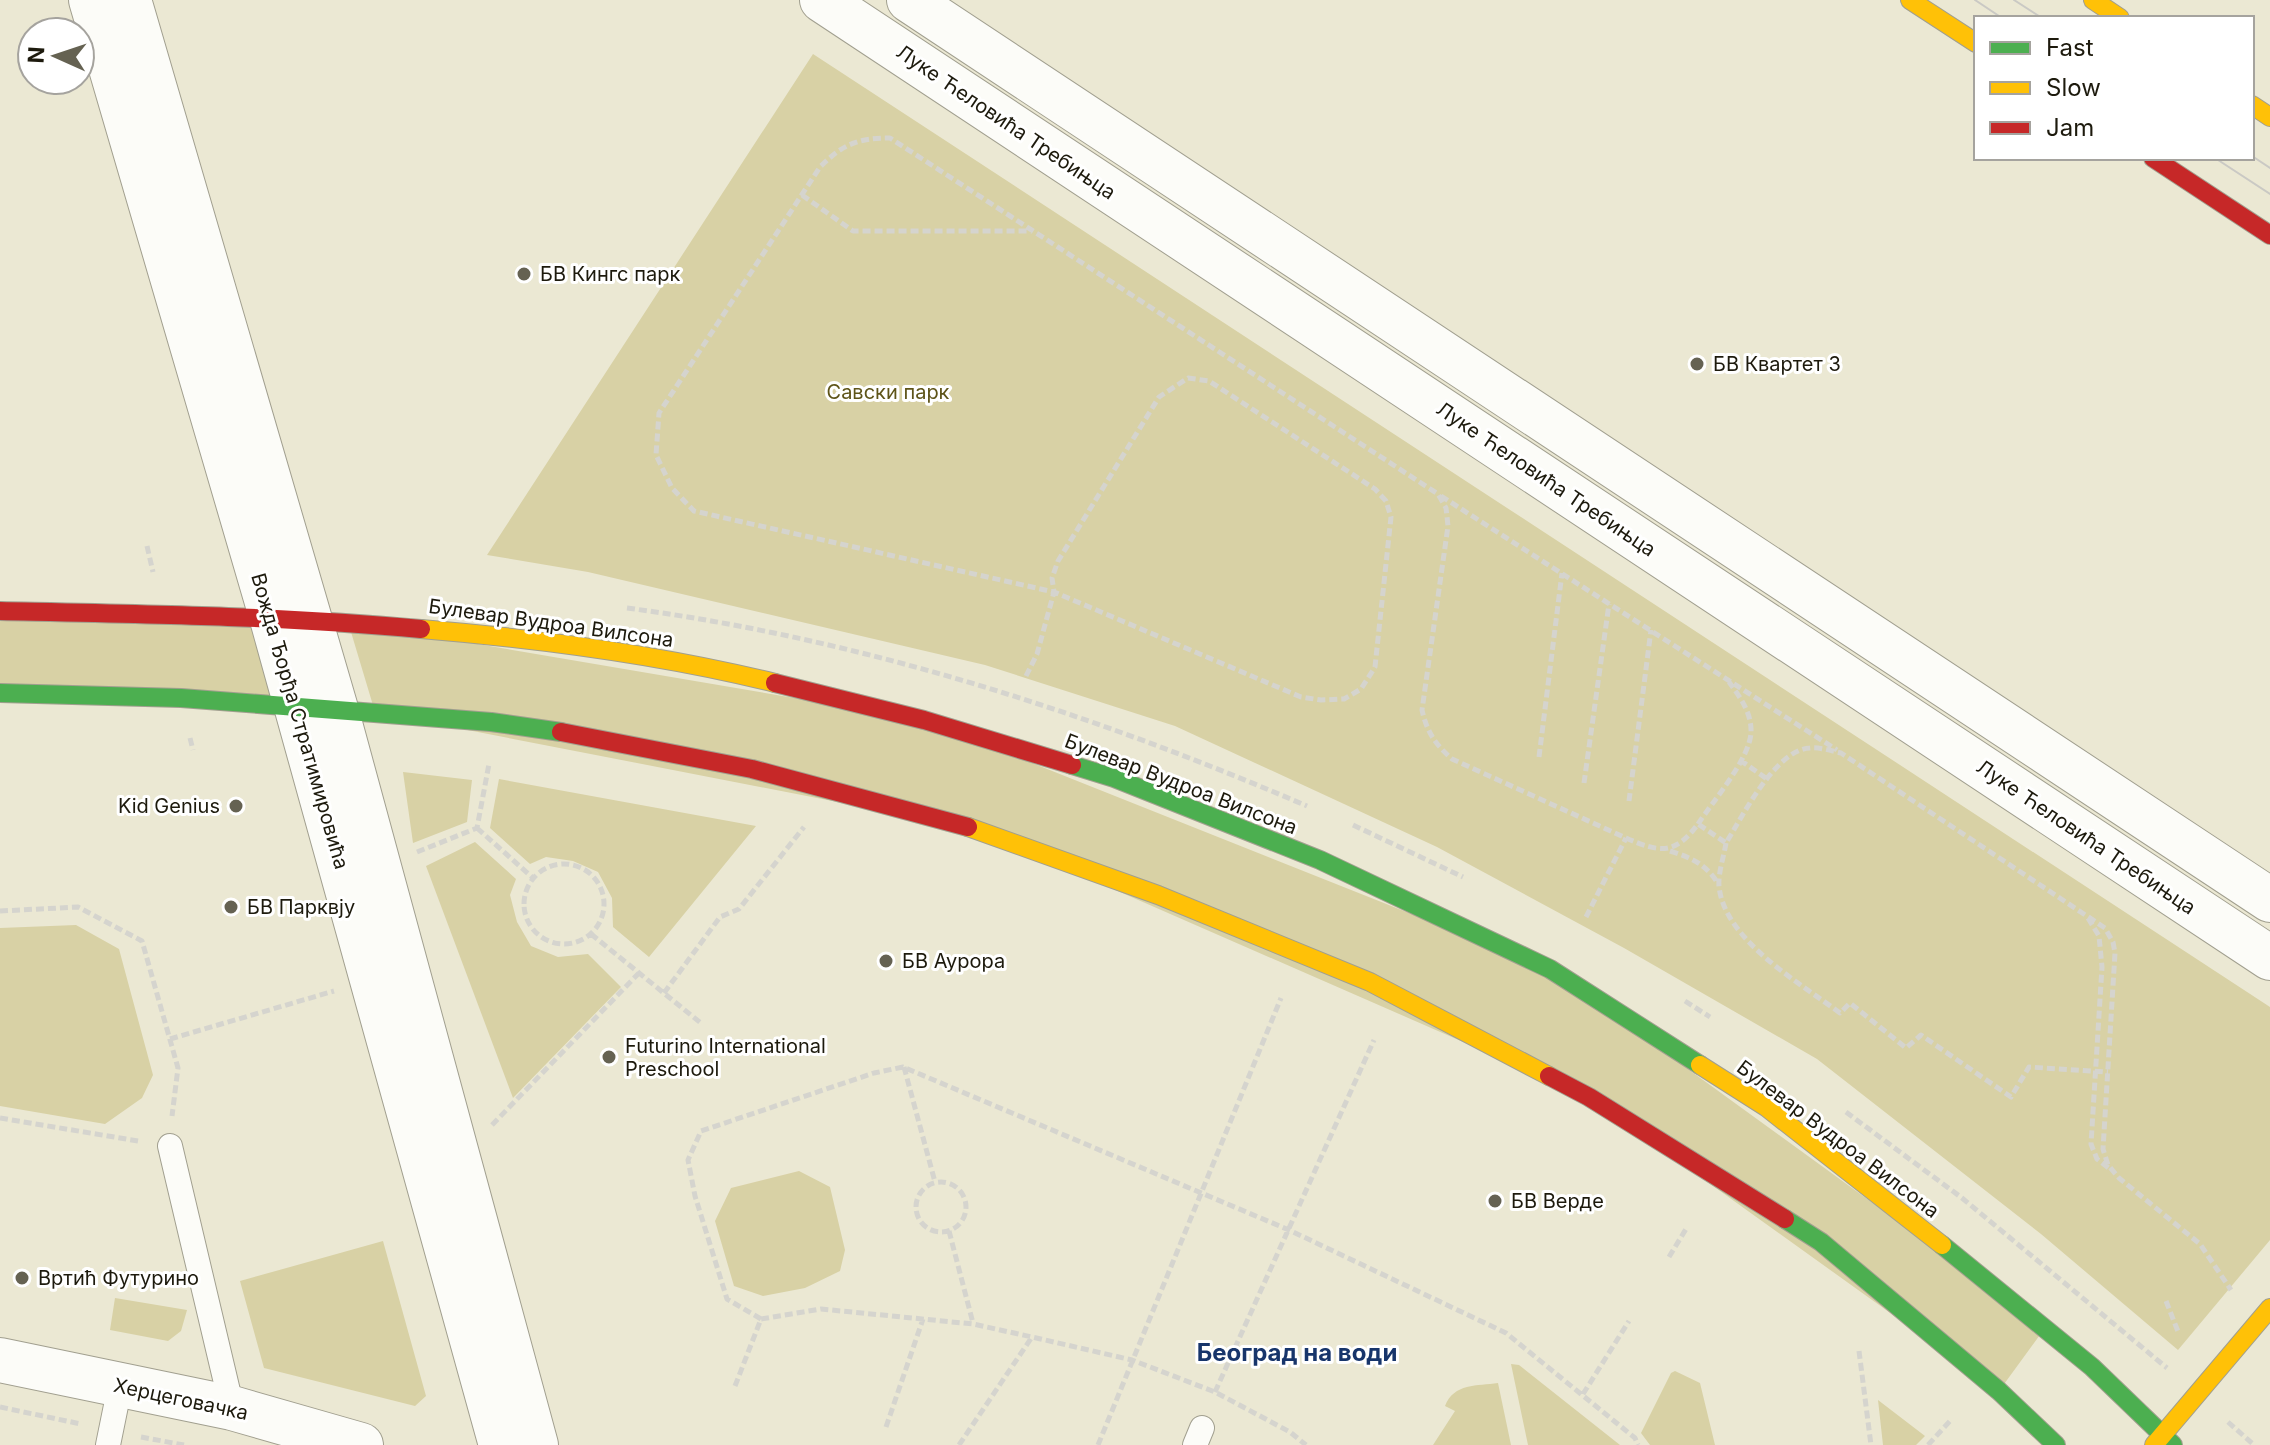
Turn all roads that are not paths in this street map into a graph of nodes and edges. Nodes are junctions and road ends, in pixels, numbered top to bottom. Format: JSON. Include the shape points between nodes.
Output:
{"nodes":[{"id":1,"x":91,"y":0,"type":"edge"},
{"id":2,"x":129,"y":0,"type":"edge"},
{"id":3,"x":822,"y":0,"type":"edge"},
{"id":4,"x":909,"y":0,"type":"edge"},
{"id":5,"x":1910,"y":0,"type":"edge"},
{"id":6,"x":2093,"y":0,"type":"edge"},
{"id":7,"x":2117,"y":16,"type":"edge"},
{"id":8,"x":1974,"y":42,"type":"edge"},
{"id":9,"x":2156,"y":160,"type":"edge"},
{"id":10,"x":2270,"y":235,"type":"edge"},
{"id":11,"x":0,"y":611,"type":"edge"},
{"id":12,"x":291,"y":619,"type":"junction"},
{"id":13,"x":0,"y":693,"type":"edge"},
{"id":14,"x":316,"y":707,"type":"junction"},
{"id":15,"x":2270,"y":900,"type":"edge"},
{"id":16,"x":2270,"y":958,"type":"edge"},
{"id":17,"x":170,"y":1146,"type":"road end"},
{"id":18,"x":2270,"y":1308,"type":"edge"},
{"id":19,"x":0,"y":1360,"type":"edge"},
{"id":20,"x":120,"y":1386,"type":"junction"},
{"id":21,"x":232,"y":1408,"type":"junction"},
{"id":22,"x":2163,"y":1442,"type":"edge"},
{"id":23,"x":108,"y":1445,"type":"edge"},
{"id":24,"x":361,"y":1445,"type":"edge"},
{"id":25,"x":501,"y":1445,"type":"edge"},
{"id":26,"x":536,"y":1445,"type":"edge"},
{"id":27,"x":2056,"y":1445,"type":"edge"}],
"edges":[{"from":1,"to":12,"type":"street","name":"Вожда Ђорђа Стратимировића"},
{"from":2,"to":12,"type":"street","name":"Вожда Ђорђа Стратимировића"},
{"from":3,"to":16,"type":"street","name":"Луке Ћеловића Требињца"},
{"from":4,"to":15,"type":"street"},
{"from":5,"to":8,"type":"main road"},
{"from":6,"to":7,"type":"main road"},
{"from":9,"to":10,"type":"main road"},
{"from":11,"to":12,"type":"main road","name":"Булевар Вудроа Вилсона"},
{"from":12,"to":14,"type":"street","name":"Вожда Ђорђа Стратимировића"},
{"from":12,"to":22,"type":"main road","name":"Булевар Вудроа Вилсона","via":[[515,637],[726,671],[924,720],[1114,778],[1320,860],[1550,969],[1766,1107],[2092,1367]]},
{"from":13,"to":14,"type":"main road"},
{"from":14,"to":25,"type":"street","name":"Вожда Ђорђа Стратимировића"},
{"from":14,"to":26,"type":"street","name":"Вожда Ђорђа Стратимировића","via":[[379,867]]},
{"from":14,"to":27,"type":"main road","via":[[491,722],[752,769],[977,829],[1158,895],[1370,982],[1589,1097],[1821,1242]]},
{"from":17,"to":21,"type":"lane"},
{"from":18,"to":22,"type":"main road"},
{"from":19,"to":20,"type":"street","name":"Херцеговачка"},
{"from":20,"to":21,"type":"street","name":"Херцеговачка"},
{"from":20,"to":23,"type":"lane"},
{"from":21,"to":24,"type":"street","name":"Херцеговачка"}]}
